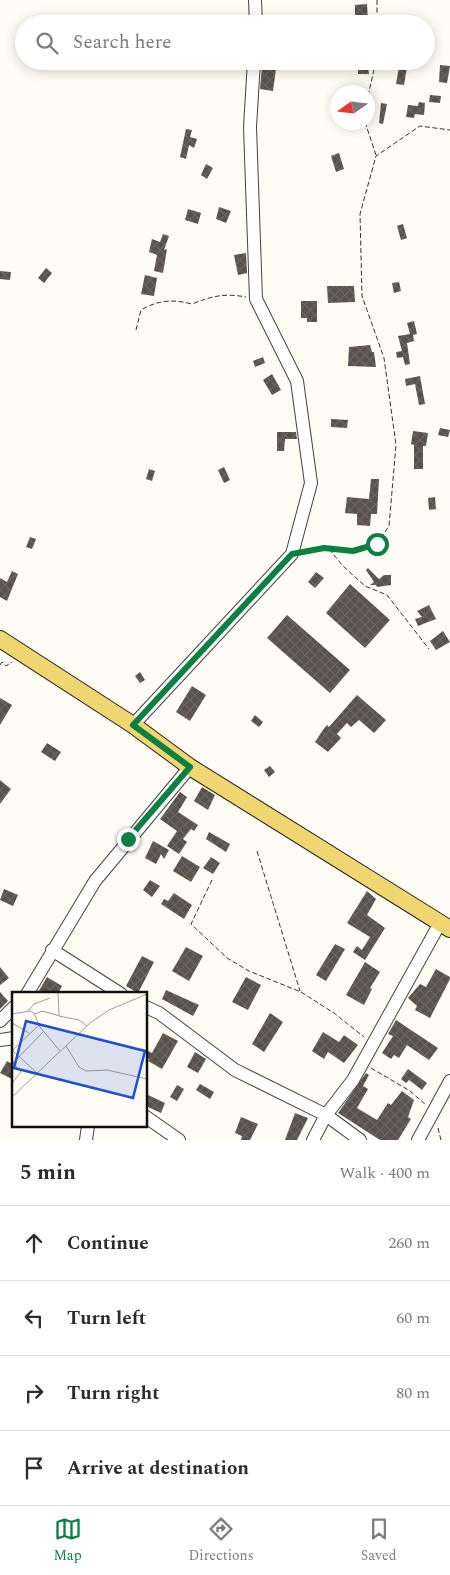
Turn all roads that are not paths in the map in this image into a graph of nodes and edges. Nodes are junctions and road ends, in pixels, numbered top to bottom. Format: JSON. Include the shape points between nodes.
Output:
{"nodes":[{"id":1,"x":255,"y":0,"type":"edge"},
{"id":2,"x":256,"y":15,"type":"edge"},
{"id":3,"x":253,"y":70,"type":"edge"},
{"id":4,"x":0,"y":639,"type":"edge"},
{"id":5,"x":133,"y":725,"type":"junction"},
{"id":6,"x":190,"y":767,"type":"junction"},
{"id":7,"x":445,"y":926,"type":"edge"},
{"id":8,"x":52,"y":950,"type":"junction"},
{"id":9,"x":28,"y":992,"type":"edge"},
{"id":10,"x":118,"y":992,"type":"edge"},
{"id":11,"x":148,"y":1008,"type":"edge"},
{"id":12,"x":450,"y":1081,"type":"edge"},
{"id":13,"x":326,"y":1115,"type":"junction"},
{"id":14,"x":148,"y":1118,"type":"edge"},
{"id":15,"x":179,"y":1140,"type":"edge"},
{"id":16,"x":313,"y":1140,"type":"edge"},
{"id":17,"x":360,"y":1140,"type":"edge"},
{"id":18,"x":418,"y":1140,"type":"edge"}],
"edges":[{"from":1,"to":2,"type":"street"},
{"from":3,"to":5,"type":"street","via":[[250,127],[256,299],[297,381],[311,483],[292,554]]},
{"from":4,"to":5,"type":"main road"},
{"from":5,"to":6,"type":"main road"},
{"from":6,"to":7,"type":"main road"},
{"from":6,"to":8,"type":"street","via":[[95,881]]},
{"from":7,"to":13,"type":"street","via":[[362,1063]]},
{"from":8,"to":9,"type":"street"},
{"from":8,"to":10,"type":"street"},
{"from":11,"to":13,"type":"street","via":[[235,1070]]},
{"from":12,"to":18,"type":"street"},
{"from":13,"to":16,"type":"street"},
{"from":13,"to":17,"type":"street"},
{"from":14,"to":15,"type":"street"}]}
